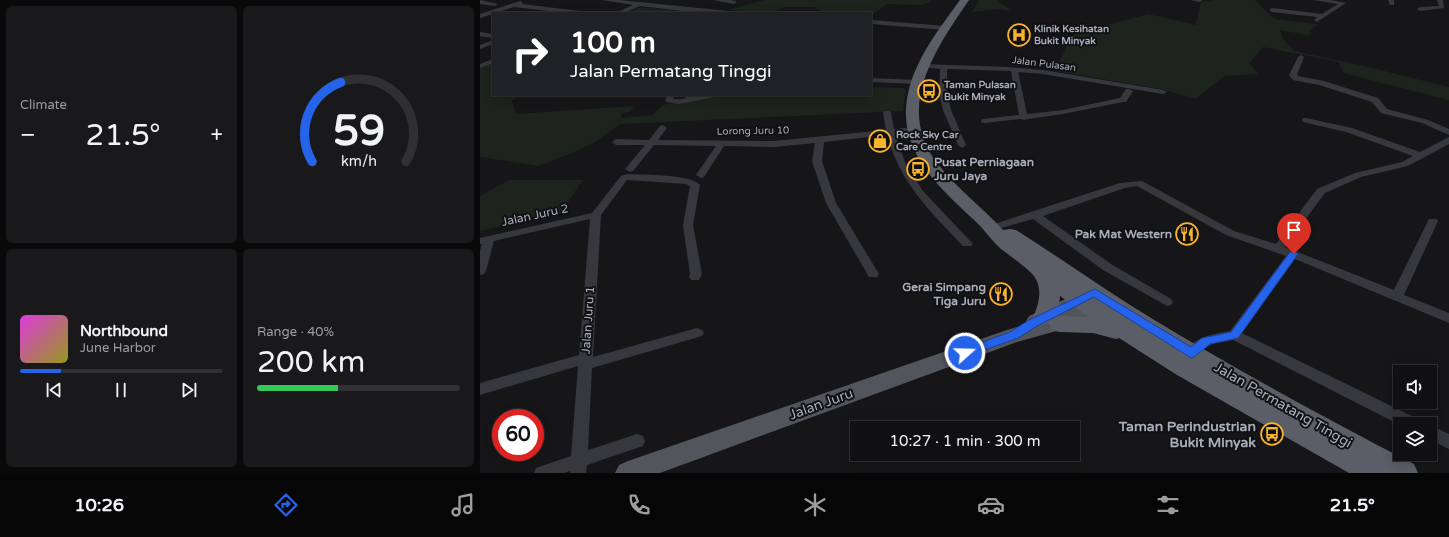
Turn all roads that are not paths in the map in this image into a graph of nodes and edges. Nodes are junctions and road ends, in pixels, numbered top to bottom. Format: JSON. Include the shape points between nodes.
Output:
{"nodes":[{"id":1,"x":528,"y":0,"type":"edge"},
{"id":2,"x":606,"y":0,"type":"edge"},
{"id":3,"x":649,"y":0,"type":"edge"},
{"id":4,"x":716,"y":0,"type":"edge"},
{"id":5,"x":965,"y":0,"type":"edge"},
{"id":6,"x":1193,"y":0,"type":"edge"},
{"id":7,"x":1200,"y":0,"type":"edge"},
{"id":8,"x":1316,"y":0,"type":"edge"},
{"id":9,"x":1440,"y":0,"type":"edge"},
{"id":10,"x":480,"y":2,"type":"edge"},
{"id":11,"x":734,"y":2,"type":"dead end"},
{"id":12,"x":1343,"y":2,"type":"edge"},
{"id":13,"x":495,"y":4,"type":"dead end"},
{"id":14,"x":640,"y":4,"type":"junction"},
{"id":15,"x":514,"y":5,"type":"junction"},
{"id":16,"x":677,"y":8,"type":"junction"},
{"id":17,"x":1420,"y":9,"type":"dead end"},
{"id":18,"x":1272,"y":10,"type":"dead end"},
{"id":19,"x":492,"y":12,"type":"edge"},
{"id":20,"x":492,"y":12,"type":"edge"},
{"id":21,"x":572,"y":12,"type":"edge"},
{"id":22,"x":620,"y":12,"type":"edge"},
{"id":23,"x":719,"y":12,"type":"edge"},
{"id":24,"x":480,"y":16,"type":"edge"},
{"id":25,"x":1322,"y":16,"type":"junction"},
{"id":26,"x":492,"y":18,"type":"edge"},
{"id":27,"x":872,"y":22,"type":"edge"},
{"id":28,"x":1314,"y":22,"type":"dead end"},
{"id":29,"x":945,"y":28,"type":"junction"},
{"id":30,"x":480,"y":34,"type":"edge"},
{"id":31,"x":492,"y":36,"type":"edge"},
{"id":32,"x":492,"y":42,"type":"edge"},
{"id":33,"x":480,"y":47,"type":"edge"},
{"id":34,"x":1301,"y":57,"type":"dead end"},
{"id":35,"x":492,"y":61,"type":"edge"},
{"id":36,"x":480,"y":66,"type":"edge"},
{"id":37,"x":922,"y":66,"type":"junction"},
{"id":38,"x":944,"y":67,"type":"junction"},
{"id":39,"x":1014,"y":70,"type":"junction"},
{"id":40,"x":872,"y":80,"type":"edge"},
{"id":41,"x":917,"y":82,"type":"junction"},
{"id":42,"x":1129,"y":91,"type":"dead end"},
{"id":43,"x":1163,"y":92,"type":"dead end"},
{"id":44,"x":671,"y":96,"type":"edge"},
{"id":45,"x":694,"y":96,"type":"edge"},
{"id":46,"x":887,"y":113,"type":"dead end"},
{"id":47,"x":1024,"y":118,"type":"junction"},
{"id":48,"x":1306,"y":120,"type":"dead end"},
{"id":49,"x":985,"y":121,"type":"dead end"},
{"id":50,"x":663,"y":128,"type":"dead end"},
{"id":51,"x":914,"y":130,"type":"junction"},
{"id":52,"x":1449,"y":132,"type":"edge"},
{"id":53,"x":889,"y":133,"type":"junction"},
{"id":54,"x":820,"y":139,"type":"junction"},
{"id":55,"x":1449,"y":140,"type":"edge"},
{"id":56,"x":616,"y":142,"type":"dead end"},
{"id":57,"x":652,"y":142,"type":"junction"},
{"id":58,"x":722,"y":143,"type":"junction"},
{"id":59,"x":962,"y":145,"type":"dead end"},
{"id":60,"x":1421,"y":156,"type":"junction"},
{"id":61,"x":628,"y":173,"type":"junction"},
{"id":62,"x":701,"y":175,"type":"dead end"},
{"id":63,"x":596,"y":215,"type":"junction"},
{"id":64,"x":1035,"y":215,"type":"junction"},
{"id":65,"x":1433,"y":220,"type":"dead end"},
{"id":66,"x":990,"y":222,"type":"junction"},
{"id":67,"x":484,"y":240,"type":"edge"},
{"id":68,"x":967,"y":244,"type":"dead end"},
{"id":69,"x":1278,"y":249,"type":"junction"},
{"id":70,"x":1294,"y":254,"type":"junction"},
{"id":71,"x":480,"y":271,"type":"edge"},
{"id":72,"x":873,"y":274,"type":"dead end"},
{"id":73,"x":1043,"y":274,"type":"junction"},
{"id":74,"x":695,"y":277,"type":"dead end"},
{"id":75,"x":1397,"y":296,"type":"junction"},
{"id":76,"x":1093,"y":301,"type":"junction"},
{"id":77,"x":1167,"y":302,"type":"dead end"},
{"id":78,"x":1449,"y":318,"type":"edge"},
{"id":79,"x":1051,"y":321,"type":"junction"},
{"id":80,"x":697,"y":333,"type":"dead end"},
{"id":81,"x":1234,"y":335,"type":"junction"},
{"id":82,"x":1136,"y":337,"type":"junction"},
{"id":83,"x":1191,"y":353,"type":"junction"},
{"id":84,"x":585,"y":362,"type":"junction"},
{"id":85,"x":480,"y":390,"type":"edge"},
{"id":86,"x":1399,"y":417,"type":"edge"},
{"id":87,"x":1437,"y":436,"type":"edge"},
{"id":88,"x":637,"y":441,"type":"dead end"},
{"id":89,"x":1449,"y":442,"type":"edge"},
{"id":90,"x":578,"y":467,"type":"edge"},
{"id":91,"x":542,"y":473,"type":"edge"},
{"id":92,"x":628,"y":473,"type":"edge"},
{"id":93,"x":1374,"y":473,"type":"edge"},
{"id":94,"x":1404,"y":473,"type":"edge"}],
"edges":[{"from":1,"to":15,"type":"street"},
{"from":2,"to":14,"type":"street"},
{"from":3,"to":14,"type":"street"},
{"from":3,"to":16,"type":"street","via":[[685,5]]},
{"from":4,"to":11,"type":"street"},
{"from":5,"to":29,"type":"highway","name":"Jalan Permatang Tinggi"},
{"from":6,"to":7,"type":"street"},
{"from":8,"to":12,"type":"street"},
{"from":9,"to":17,"type":"street","via":[[1442,7]]},
{"from":10,"to":13,"type":"street"},
{"from":12,"to":25,"type":"street"},
{"from":14,"to":16,"type":"street"},
{"from":14,"to":22,"type":"street"},
{"from":15,"to":19,"type":"street"},
{"from":15,"to":21,"type":"street"},
{"from":16,"to":23,"type":"street"},
{"from":18,"to":25,"type":"street"},
{"from":20,"to":24,"type":"street"},
{"from":24,"to":26,"type":"street"},
{"from":25,"to":28,"type":"street"},
{"from":27,"to":29,"type":"street"},
{"from":29,"to":37,"type":"highway","name":"Jalan Permatang Tinggi"},
{"from":30,"to":31,"type":"street"},
{"from":32,"to":33,"type":"street"},
{"from":34,"to":52,"type":"street","via":[[1293,75],[1296,78],[1382,101]]},
{"from":35,"to":36,"type":"street"},
{"from":37,"to":38,"type":"street","name":"Jalan Pulasan"},
{"from":37,"to":41,"type":"highway","name":"Jalan Permatang Tinggi"},
{"from":38,"to":39,"type":"street","name":"Jalan Pulasan"},
{"from":38,"to":59,"type":"street","via":[[943,93],[947,110]]},
{"from":39,"to":43,"type":"street","name":"Jalan Pulasan"},
{"from":39,"to":47,"type":"street"},
{"from":40,"to":41,"type":"street"},
{"from":41,"to":51,"type":"highway","name":"Jalan Permatang Tinggi"},
{"from":42,"to":47,"type":"street","via":[[1124,100]]},
{"from":44,"to":45,"type":"street","via":[[669,100],[674,102],[686,101]]},
{"from":46,"to":53,"type":"street"},
{"from":47,"to":49,"type":"street"},
{"from":48,"to":60,"type":"street","via":[[1355,132]]},
{"from":50,"to":57,"type":"street"},
{"from":51,"to":53,"type":"street","name":"Lorong Juru 10"},
{"from":51,"to":66,"type":"highway","name":"Jalan Permatang Tinggi","via":[[923,156],[943,181]]},
{"from":53,"to":54,"type":"street","name":"Lorong Juru 10"},
{"from":53,"to":68,"type":"street","via":[[897,157],[916,188]]},
{"from":54,"to":58,"type":"street","name":"Lorong Juru 10","via":[[774,144]]},
{"from":54,"to":72,"type":"street","via":[[817,160],[831,202]]},
{"from":55,"to":60,"type":"street"},
{"from":56,"to":57,"type":"street","name":"Lorong Juru 10"},
{"from":57,"to":58,"type":"street","name":"Lorong Juru 10"},
{"from":57,"to":61,"type":"street"},
{"from":58,"to":62,"type":"street"},
{"from":60,"to":69,"type":"street","via":[[1397,166],[1358,175],[1321,191]]},
{"from":61,"to":63,"type":"street"},
{"from":61,"to":74,"type":"street","via":[[688,181],[695,185],[688,225]]},
{"from":63,"to":67,"type":"street","name":"Jalan Juru 2"},
{"from":63,"to":84,"type":"street","name":"Jalan Juru 1"},
{"from":64,"to":66,"type":"street"},
{"from":64,"to":69,"type":"street","via":[[1123,185],[1139,183],[1230,233]]},
{"from":64,"to":77,"type":"street","via":[[1107,267]]},
{"from":65,"to":75,"type":"street"},
{"from":66,"to":73,"type":"highway","name":"Jalan Permatang Tinggi","via":[[996,235]]},
{"from":66,"to":76,"type":"highway","name":"Jalan Permatang Tinggi"},
{"from":67,"to":71,"type":"street"},
{"from":69,"to":70,"type":"street"},
{"from":70,"to":75,"type":"street"},
{"from":70,"to":81,"type":"street"},
{"from":73,"to":76,"type":"highway","name":"Jalan Permatang Tinggi"},
{"from":73,"to":79,"type":"highway","via":[[1049,289],[1048,309]]},
{"from":75,"to":78,"type":"street"},
{"from":76,"to":79,"type":"main road","name":"Jalan Juru"},
{"from":76,"to":82,"type":"highway","name":"Jalan Permatang Tinggi"},
{"from":76,"to":83,"type":"highway","name":"Jalan Permatang Tinggi"},
{"from":79,"to":82,"type":"highway","via":[[1093,326]]},
{"from":79,"to":92,"type":"main road","name":"Jalan Juru","via":[[1040,330],[1014,335]]},
{"from":80,"to":84,"type":"street"},
{"from":81,"to":83,"type":"street","via":[[1206,341]]},
{"from":81,"to":86,"type":"street"},
{"from":82,"to":93,"type":"highway","name":"Jalan Permatang Tinggi","via":[[1179,366]]},
{"from":83,"to":94,"type":"highway","name":"Jalan Permatang Tinggi"},
{"from":84,"to":85,"type":"street"},
{"from":84,"to":90,"type":"street","name":"Jalan Juru 1"},
{"from":87,"to":89,"type":"street"},
{"from":88,"to":90,"type":"street"},
{"from":90,"to":91,"type":"street"}]}
